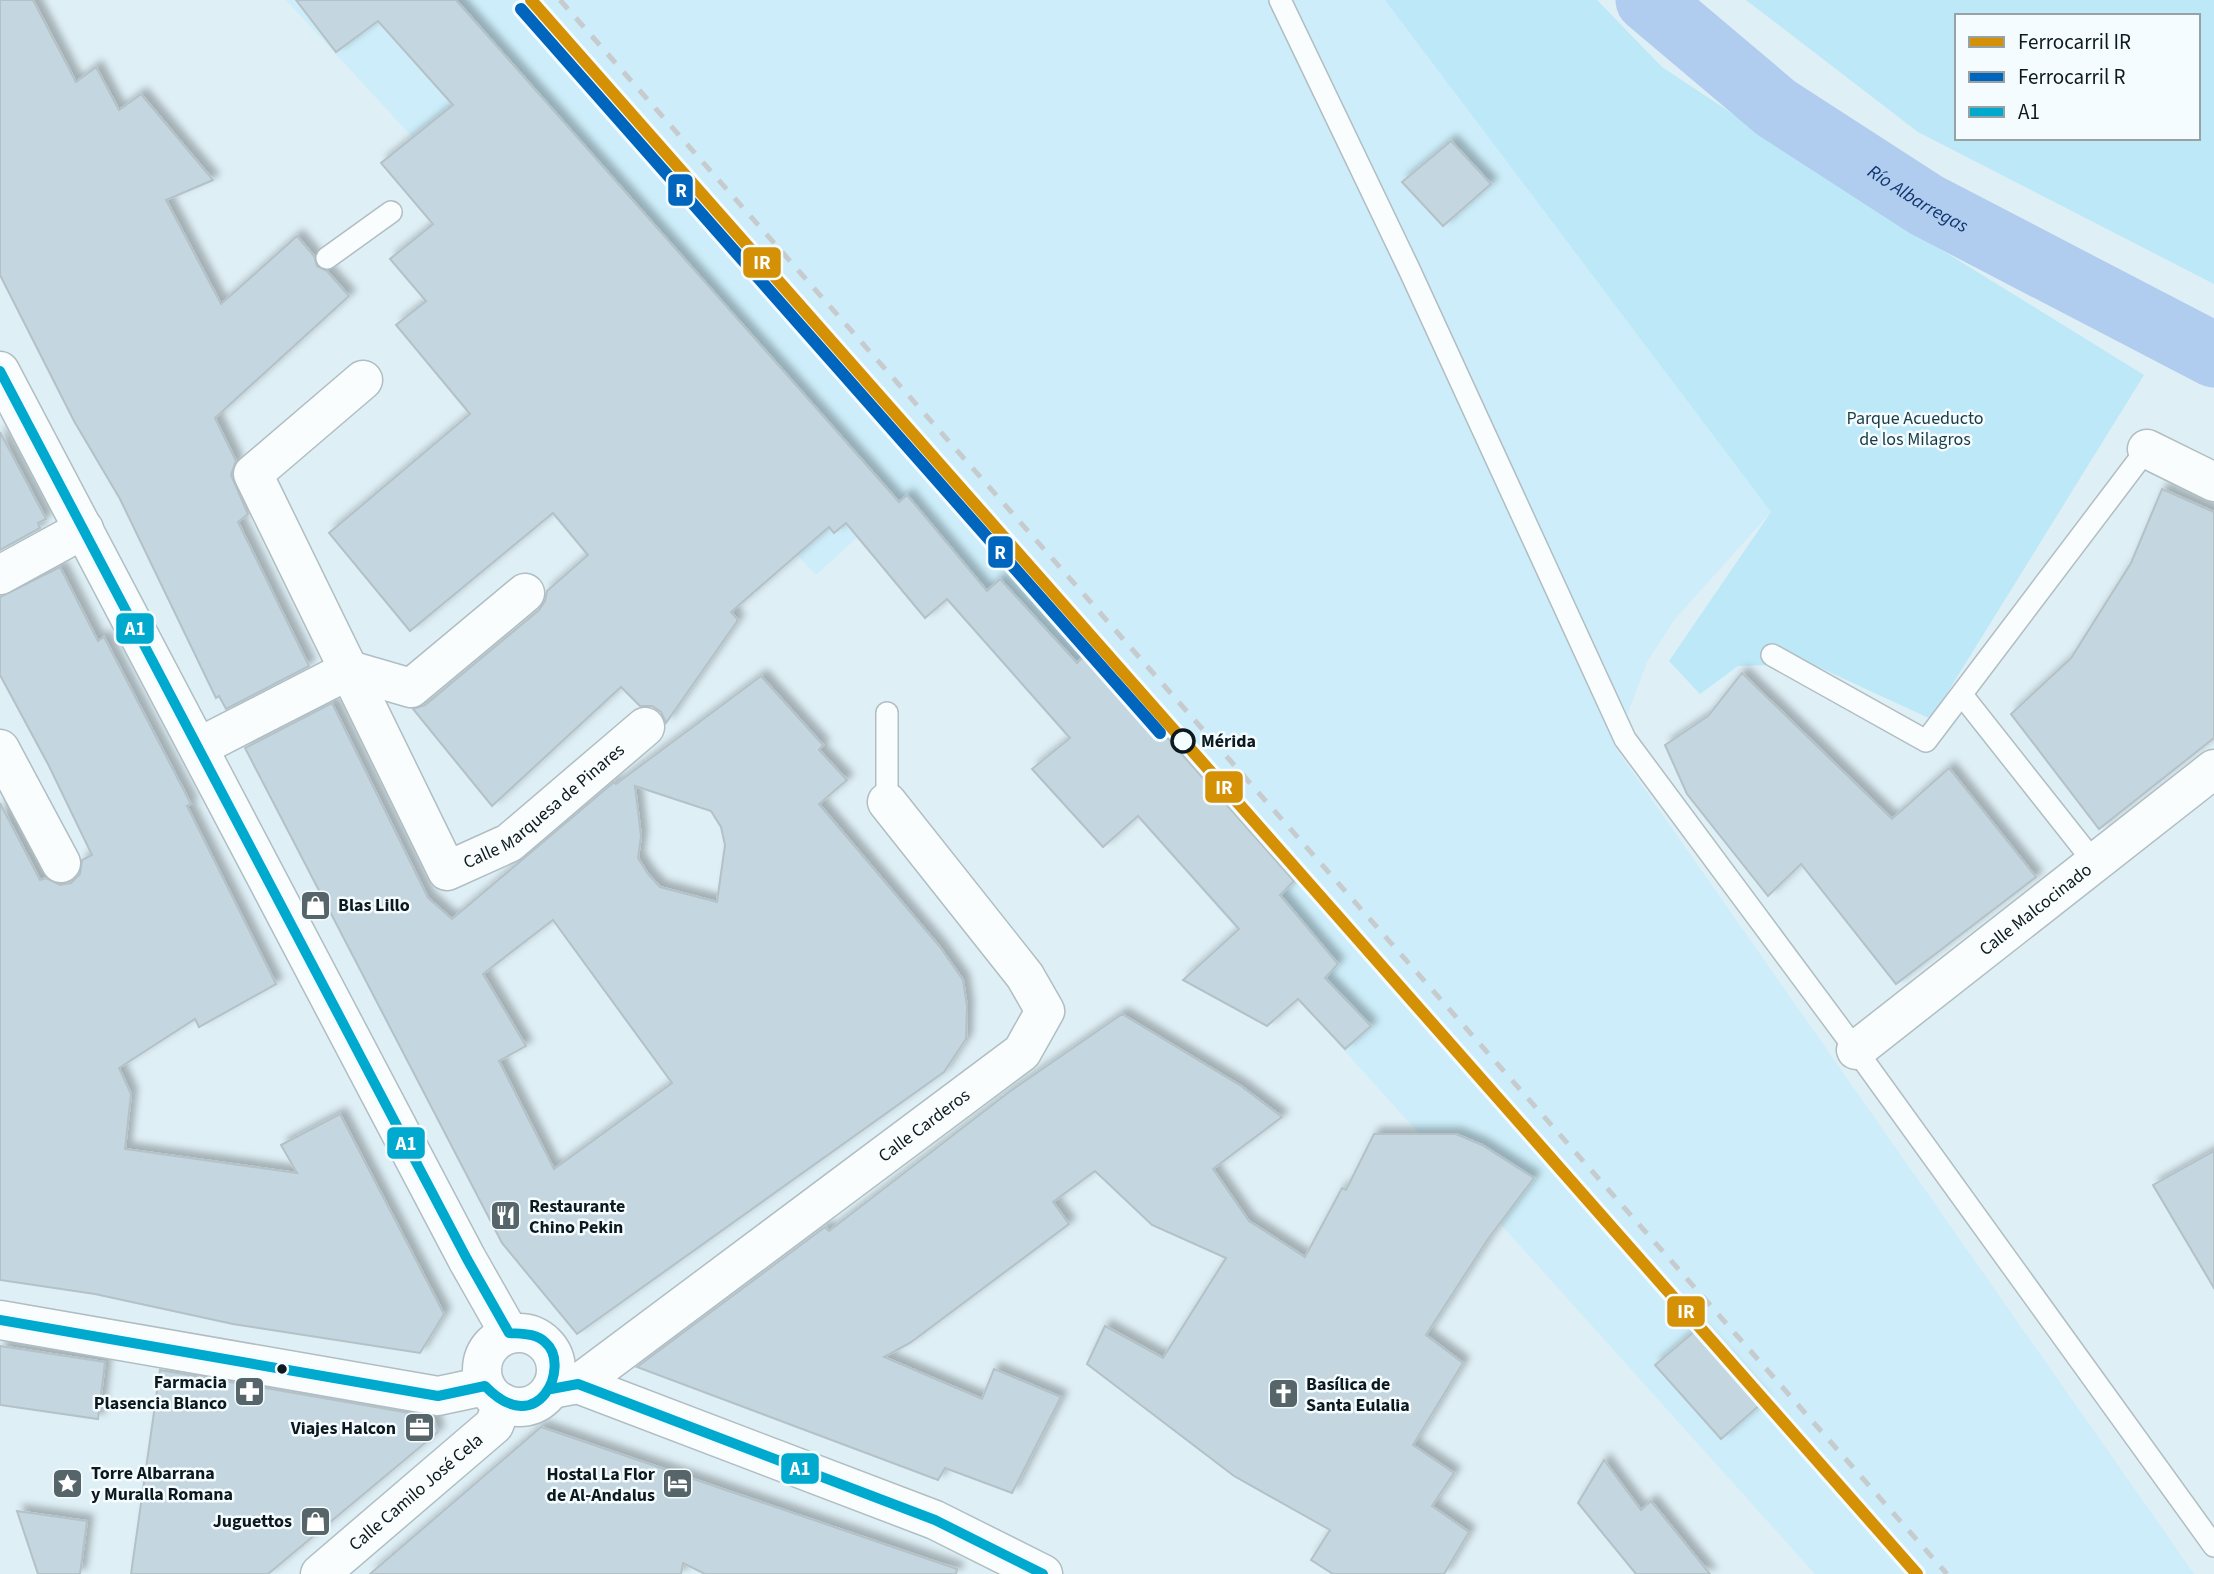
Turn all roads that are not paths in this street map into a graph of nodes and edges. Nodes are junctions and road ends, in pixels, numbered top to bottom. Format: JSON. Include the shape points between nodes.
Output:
{"nodes":[{"id":1,"x":1280,"y":0,"type":"edge"},
{"id":2,"x":391,"y":212,"type":"dead end"},
{"id":3,"x":327,"y":258,"type":"dead end"},
{"id":4,"x":0,"y":372,"type":"edge"},
{"id":5,"x":363,"y":380,"type":"dead end"},
{"id":6,"x":2147,"y":449,"type":"joint"},
{"id":7,"x":2214,"y":482,"type":"edge"},
{"id":8,"x":85,"y":529,"type":"junction"},
{"id":9,"x":0,"y":575,"type":"edge"},
{"id":10,"x":525,"y":593,"type":"dead end"},
{"id":11,"x":1772,"y":656,"type":"dead end"},
{"id":12,"x":349,"y":670,"type":"junction"},
{"id":13,"x":1962,"y":695,"type":"junction"},
{"id":14,"x":887,"y":713,"type":"dead end"},
{"id":15,"x":645,"y":727,"type":"dead end"},
{"id":16,"x":199,"y":747,"type":"junction"},
{"id":17,"x":0,"y":749,"type":"edge"},
{"id":18,"x":2214,"y":769,"type":"edge"},
{"id":19,"x":887,"y":802,"type":"joint"},
{"id":20,"x":2094,"y":862,"type":"junction"},
{"id":21,"x":61,"y":863,"type":"dead end"},
{"id":22,"x":1856,"y":1050,"type":"junction"},
{"id":23,"x":0,"y":1320,"type":"edge"},
{"id":24,"x":509,"y":1333,"type":"junction"},
{"id":25,"x":565,"y":1387,"type":"junction"},
{"id":26,"x":494,"y":1395,"type":"junction"},
{"id":27,"x":2214,"y":1546,"type":"edge"},
{"id":28,"x":320,"y":1574,"type":"edge"},
{"id":29,"x":1043,"y":1574,"type":"edge"}],
"edges":[{"from":1,"to":22,"type":"lane","via":[[1625,739]]},
{"from":2,"to":3,"type":"lane"},
{"from":4,"to":8,"type":"street"},
{"from":5,"to":12,"type":"street","name":"Calle Marquesa de Pinares","via":[[253,474]]},
{"from":6,"to":7,"type":"street"},
{"from":6,"to":13,"type":"lane"},
{"from":8,"to":9,"type":"street"},
{"from":8,"to":16,"type":"street"},
{"from":10,"to":12,"type":"street","via":[[411,688]]},
{"from":11,"to":13,"type":"lane","via":[[1926,741]]},
{"from":12,"to":15,"type":"street","name":"Calle Marquesa de Pinares","via":[[447,871],[509,843]]},
{"from":12,"to":16,"type":"street"},
{"from":13,"to":20,"type":"lane"},
{"from":14,"to":19,"type":"lane"},
{"from":16,"to":24,"type":"street"},
{"from":17,"to":21,"type":"street"},
{"from":18,"to":20,"type":"street","name":"Calle Malcocinado"},
{"from":19,"to":25,"type":"street","name":"Calle Carderos","via":[[1026,976],[1045,1011],[1022,1052]]},
{"from":20,"to":22,"type":"street","name":"Calle Malcocinado"},
{"from":22,"to":27,"type":"lane"},
{"from":23,"to":26,"type":"street","via":[[438,1396]]},
{"from":24,"to":25,"type":"street","via":[[533,1335],[548,1346]]},
{"from":24,"to":26,"type":"street","via":[[491,1345],[482,1363]]},
{"from":25,"to":26,"type":"street","via":[[522,1407]]},
{"from":25,"to":29,"type":"street","via":[[935,1520]]},
{"from":26,"to":28,"type":"street","name":"Calle Camilo José Cela","via":[[494,1425]]}]}
